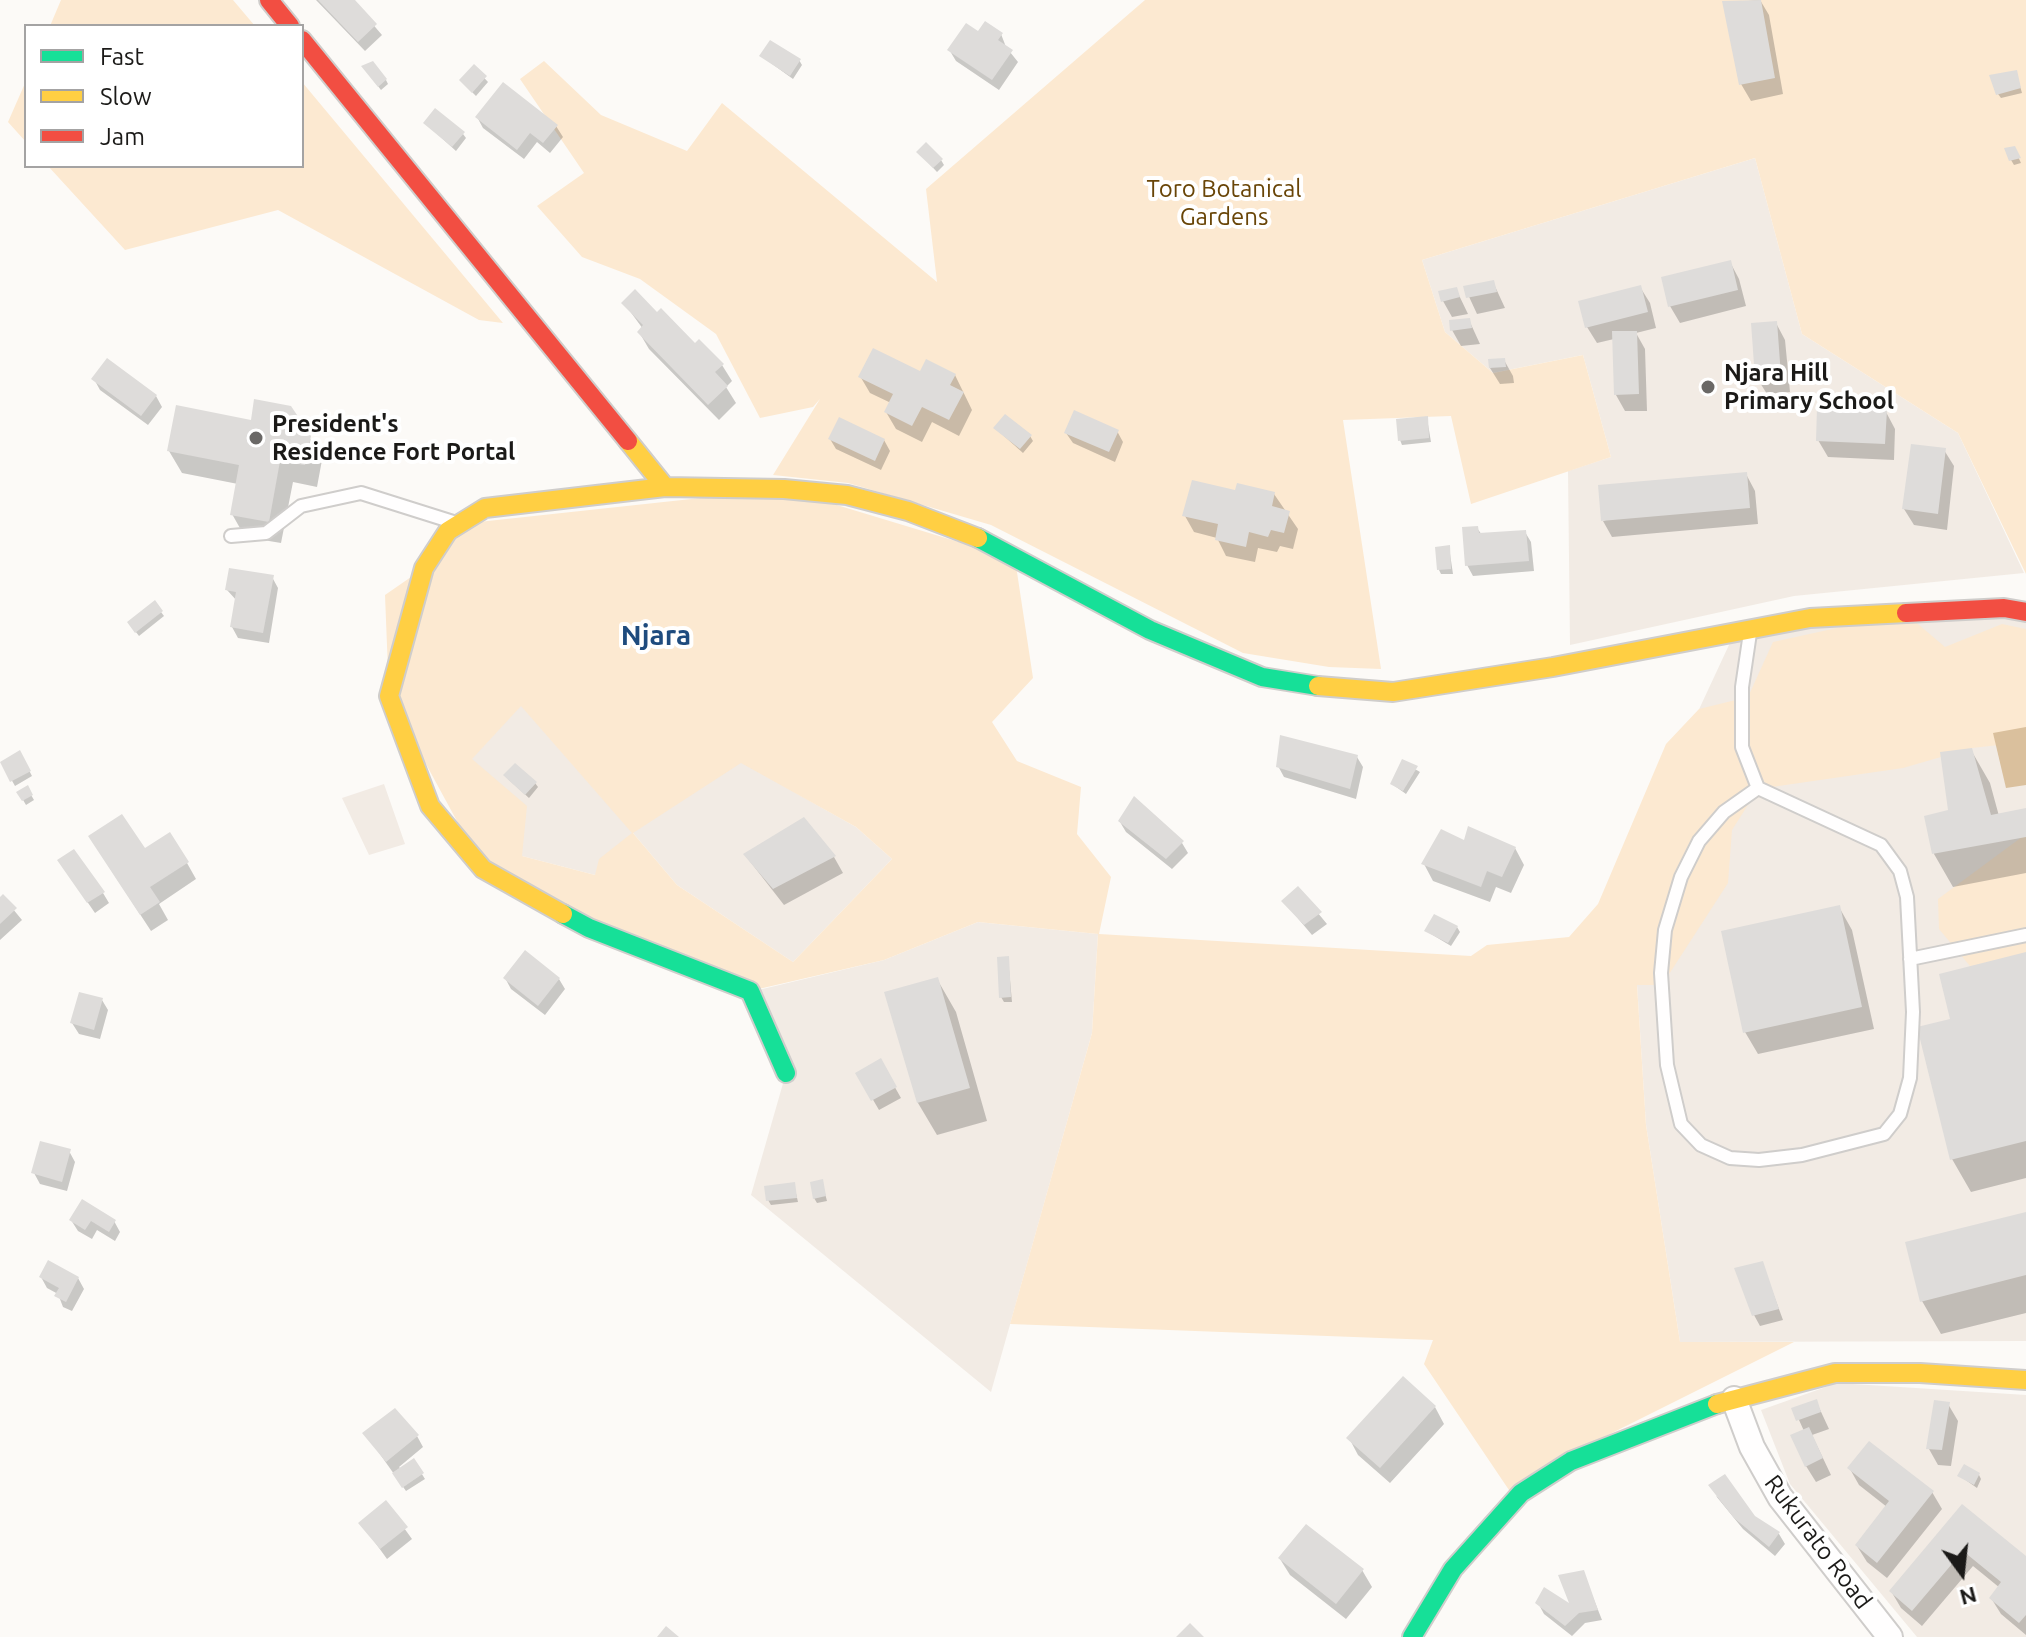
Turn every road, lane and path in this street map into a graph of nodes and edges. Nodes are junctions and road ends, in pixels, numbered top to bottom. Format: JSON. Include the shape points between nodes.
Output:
{"nodes":[{"id":1,"x":269,"y":0,"type":"edge"},
{"id":2,"x":288,"y":24,"type":"edge"},
{"id":3,"x":304,"y":42,"type":"edge"},
{"id":4,"x":665,"y":487,"type":"junction"},
{"id":5,"x":460,"y":524,"type":"junction"},
{"id":6,"x":231,"y":536,"type":"dead end"},
{"id":7,"x":2026,"y":612,"type":"edge"},
{"id":8,"x":1750,"y":629,"type":"junction"},
{"id":9,"x":1758,"y":788,"type":"junction"},
{"id":10,"x":2026,"y":935,"type":"edge"},
{"id":11,"x":1910,"y":959,"type":"junction"},
{"id":12,"x":786,"y":1073,"type":"dead end"},
{"id":13,"x":2026,"y":1380,"type":"edge"},
{"id":14,"x":1734,"y":1399,"type":"junction"},
{"id":15,"x":1412,"y":1637,"type":"edge"},
{"id":16,"x":1890,"y":1637,"type":"edge"}],
"edges":[{"from":1,"to":2,"type":"main road"},
{"from":3,"to":4,"type":"main road"},
{"from":4,"to":5,"type":"main road","via":[[485,508]]},
{"from":4,"to":8,"type":"main road","via":[[800,490],[847,495],[908,511],[959,528],[1150,630],[1262,677],[1298,685],[1393,692]]},
{"from":5,"to":6,"type":"lane","via":[[361,493],[301,506],[266,533]]},
{"from":5,"to":12,"type":"main road","via":[[448,531],[424,568],[389,696],[430,806],[483,869],[589,928],[750,991]]},
{"from":7,"to":8,"type":"main road","via":[[2004,608],[1835,617]]},
{"from":8,"to":9,"type":"lane","via":[[1742,687],[1742,747]]},
{"from":9,"to":11,"type":"lane","via":[[1881,845],[1900,871],[1907,897]]},
{"from":9,"to":11,"type":"lane","via":[[1724,812],[1699,841],[1665,930],[1661,973],[1667,1065],[1681,1124],[1701,1145],[1730,1158],[1759,1160],[1884,1134],[1900,1114],[1910,1078]]},
{"from":10,"to":11,"type":"lane"},
{"from":13,"to":14,"type":"main road","via":[[1835,1373]]},
{"from":14,"to":15,"type":"main road","via":[[1571,1461],[1521,1493],[1453,1569]]},
{"from":14,"to":16,"type":"street","name":"Rukurato Road","via":[[1752,1447],[1780,1497]]}]}
